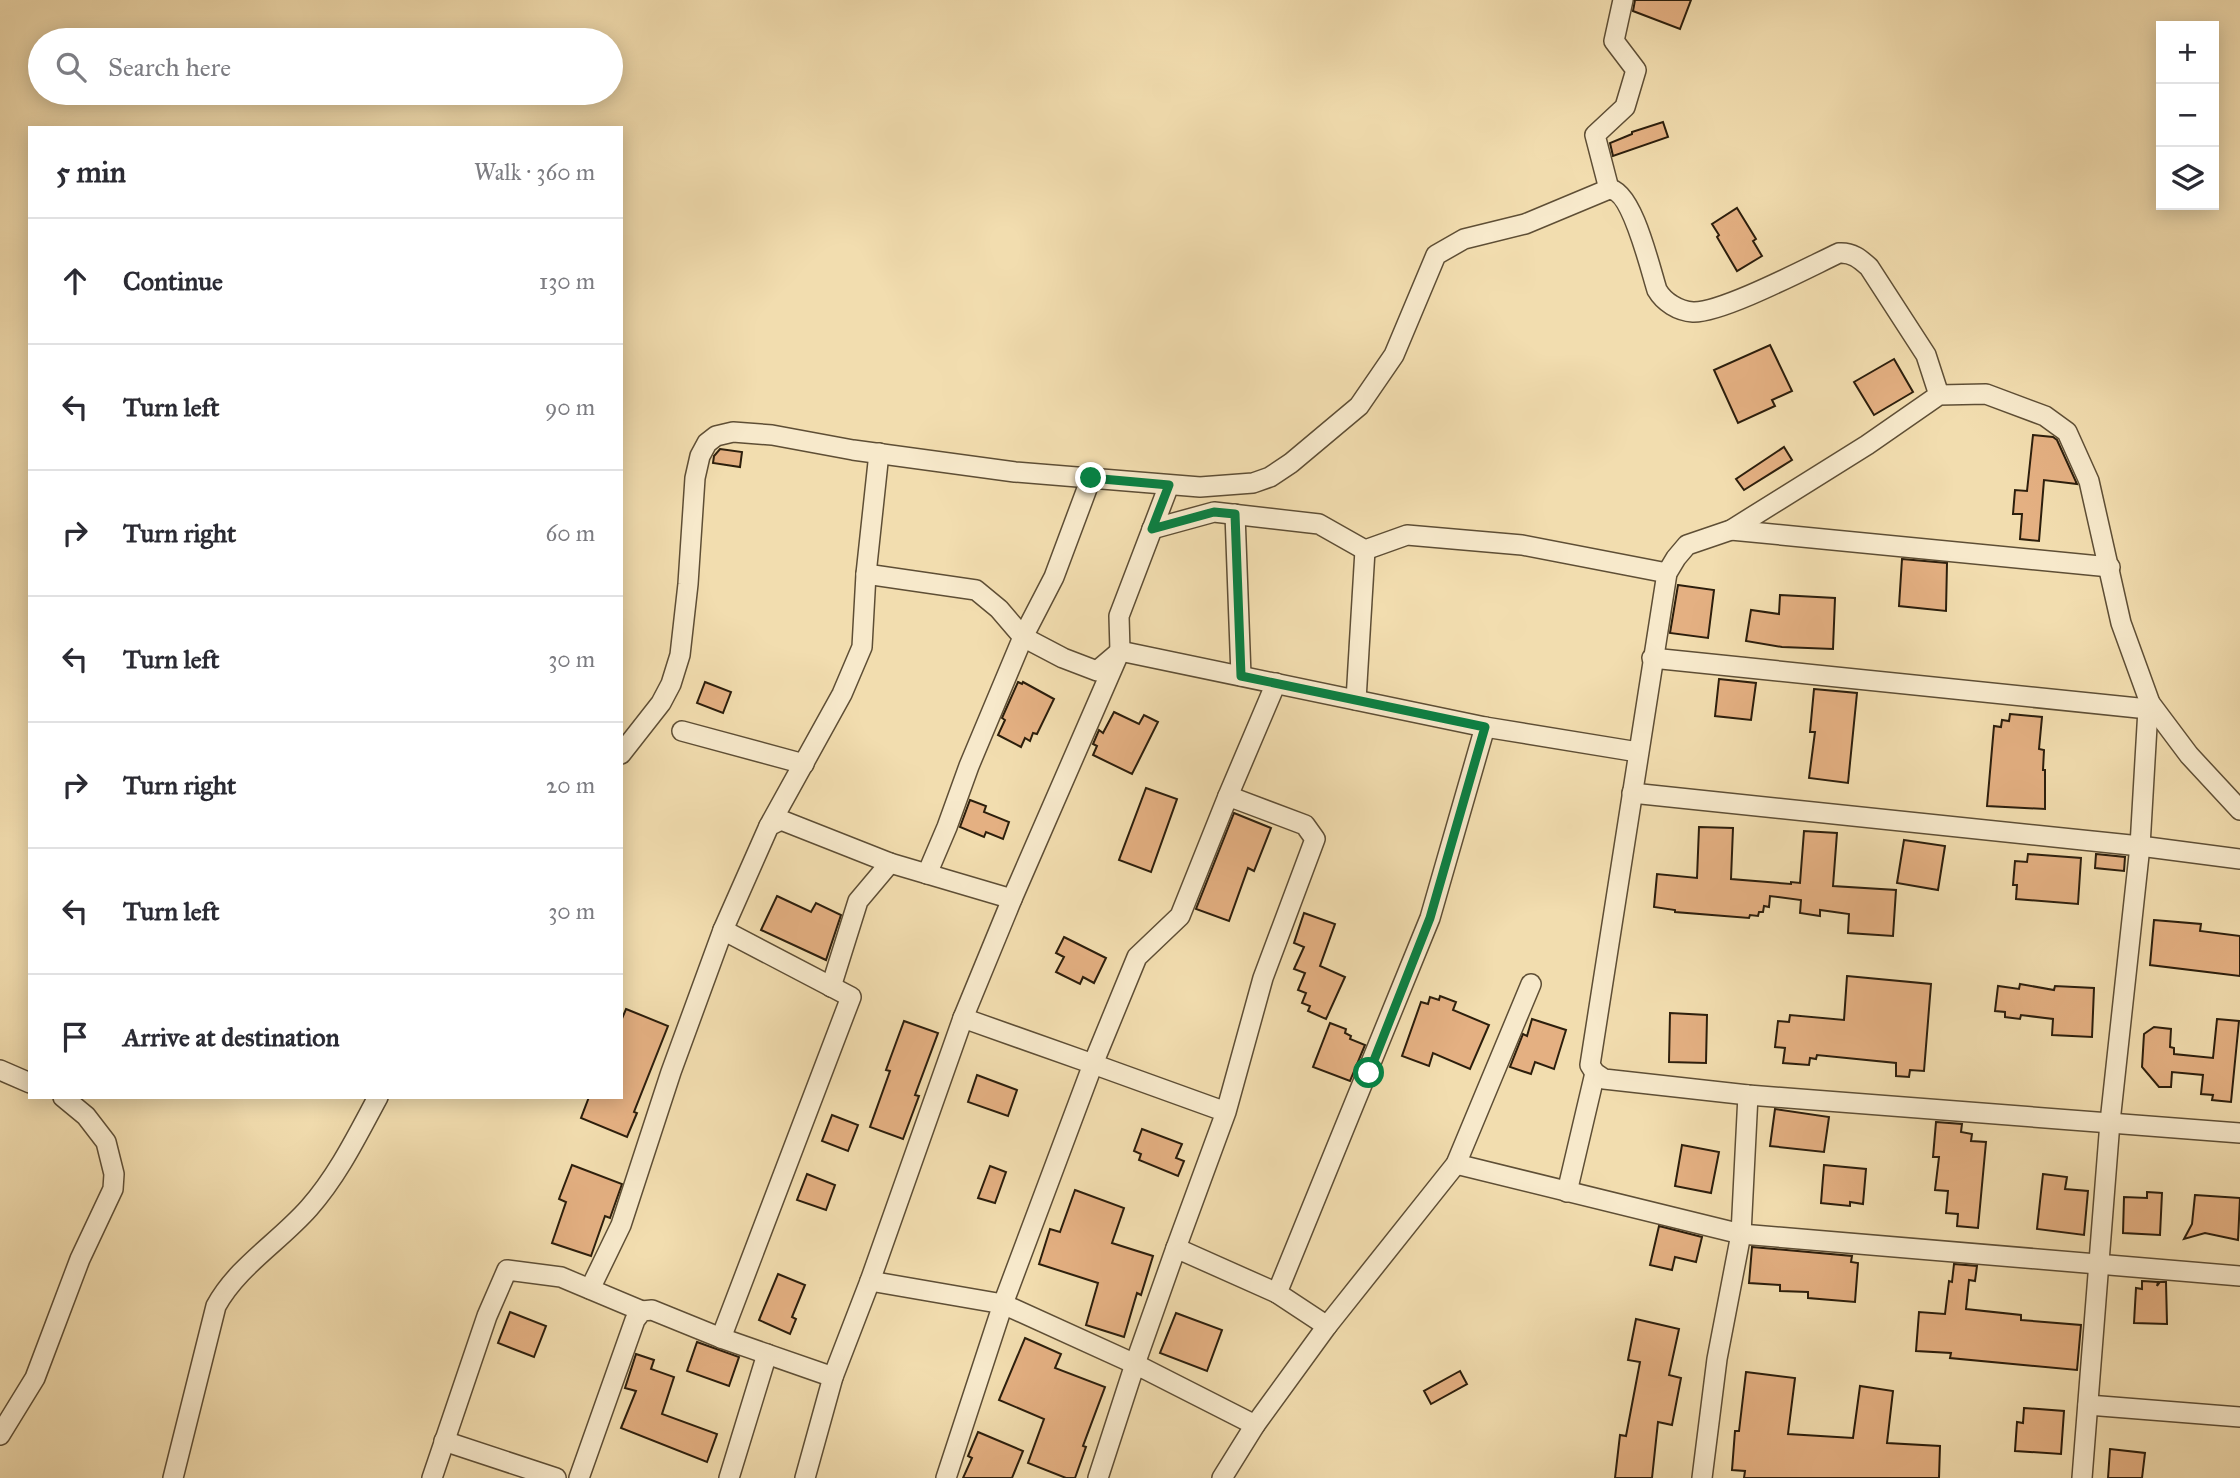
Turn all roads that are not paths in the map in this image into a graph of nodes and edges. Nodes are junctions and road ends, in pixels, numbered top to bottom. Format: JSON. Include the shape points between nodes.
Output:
{"nodes":[{"id":1,"x":1623,"y":0,"type":"edge"},
{"id":2,"x":1609,"y":189,"type":"junction"},
{"id":3,"x":1939,"y":395,"type":"junction"},
{"id":4,"x":879,"y":453,"type":"junction"},
{"id":5,"x":1091,"y":478,"type":"junction"},
{"id":6,"x":1169,"y":485,"type":"junction"},
{"id":7,"x":1235,"y":514,"type":"junction"},
{"id":8,"x":1152,"y":529,"type":"junction"},
{"id":9,"x":1731,"y":530,"type":"junction"},
{"id":10,"x":1365,"y":550,"type":"junction"},
{"id":11,"x":2110,"y":567,"type":"junction"},
{"id":12,"x":866,"y":573,"type":"junction"},
{"id":13,"x":1667,"y":573,"type":"junction"},
{"id":14,"x":1023,"y":637,"type":"junction"},
{"id":15,"x":1121,"y":651,"type":"junction"},
{"id":16,"x":1652,"y":658,"type":"junction"},
{"id":17,"x":1241,"y":676,"type":"junction"},
{"id":18,"x":1276,"y":683,"type":"junction"},
{"id":19,"x":1356,"y":700,"type":"junction"},
{"id":20,"x":2149,"y":706,"type":"junction"},
{"id":21,"x":1485,"y":727,"type":"junction"},
{"id":22,"x":682,"y":731,"type":"dead end"},
{"id":23,"x":623,"y":751,"type":"edge"},
{"id":24,"x":1638,"y":752,"type":"junction"},
{"id":25,"x":804,"y":764,"type":"junction"},
{"id":26,"x":1632,"y":793,"type":"junction"},
{"id":27,"x":1228,"y":796,"type":"junction"},
{"id":28,"x":2240,"y":810,"type":"edge"},
{"id":29,"x":769,"y":826,"type":"junction"},
{"id":30,"x":2140,"y":846,"type":"junction"},
{"id":31,"x":2240,"y":859,"type":"edge"},
{"id":32,"x":890,"y":863,"type":"junction"},
{"id":33,"x":927,"y":874,"type":"junction"},
{"id":34,"x":1012,"y":899,"type":"junction"},
{"id":35,"x":723,"y":930,"type":"junction"},
{"id":36,"x":1531,"y":984,"type":"dead end"},
{"id":37,"x":831,"y":987,"type":"junction"},
{"id":38,"x":963,"y":1018,"type":"junction"},
{"id":39,"x":1093,"y":1064,"type":"junction"},
{"id":40,"x":0,"y":1070,"type":"edge"},
{"id":41,"x":1595,"y":1073,"type":"junction"},
{"id":42,"x":28,"y":1082,"type":"edge"},
{"id":43,"x":1748,"y":1095,"type":"junction"},
{"id":44,"x":65,"y":1099,"type":"edge"},
{"id":45,"x":377,"y":1099,"type":"edge"},
{"id":46,"x":1226,"y":1112,"type":"junction"},
{"id":47,"x":2110,"y":1122,"type":"junction"},
{"id":48,"x":2240,"y":1133,"type":"edge"},
{"id":49,"x":1456,"y":1164,"type":"junction"},
{"id":50,"x":1567,"y":1192,"type":"junction"},
{"id":51,"x":1741,"y":1234,"type":"junction"},
{"id":52,"x":1176,"y":1248,"type":"junction"},
{"id":53,"x":2100,"y":1265,"type":"junction"},
{"id":54,"x":2240,"y":1276,"type":"edge"},
{"id":55,"x":870,"y":1281,"type":"junction"},
{"id":56,"x":590,"y":1289,"type":"junction"},
{"id":57,"x":1277,"y":1293,"type":"junction"},
{"id":58,"x":1003,"y":1304,"type":"junction"},
{"id":59,"x":642,"y":1311,"type":"junction"},
{"id":60,"x":1327,"y":1326,"type":"junction"},
{"id":61,"x":721,"y":1338,"type":"junction"},
{"id":62,"x":767,"y":1354,"type":"junction"},
{"id":63,"x":1135,"y":1364,"type":"junction"},
{"id":64,"x":833,"y":1377,"type":"junction"},
{"id":65,"x":2088,"y":1405,"type":"junction"},
{"id":66,"x":2240,"y":1417,"type":"edge"},
{"id":67,"x":1255,"y":1425,"type":"junction"},
{"id":68,"x":0,"y":1435,"type":"edge"},
{"id":69,"x":444,"y":1441,"type":"junction"},
{"id":70,"x":173,"y":1478,"type":"edge"},
{"id":71,"x":432,"y":1478,"type":"edge"},
{"id":72,"x":556,"y":1478,"type":"edge"},
{"id":73,"x":579,"y":1478,"type":"edge"},
{"id":74,"x":729,"y":1478,"type":"edge"},
{"id":75,"x":805,"y":1478,"type":"edge"},
{"id":76,"x":946,"y":1478,"type":"edge"},
{"id":77,"x":1098,"y":1478,"type":"edge"},
{"id":78,"x":1222,"y":1478,"type":"edge"},
{"id":79,"x":1702,"y":1478,"type":"edge"},
{"id":80,"x":2082,"y":1478,"type":"edge"}],
"edges":[{"from":1,"to":2,"type":"street","via":[[1615,41],[1636,70],[1625,107],[1595,135]]},
{"from":2,"to":3,"type":"street","via":[[1618,191],[1628,204],[1657,290],[1681,310],[1707,310],[1839,253],[1853,254],[1869,267],[1926,355]]},
{"from":2,"to":6,"type":"street","via":[[1525,224],[1464,239],[1436,255],[1394,355],[1359,406],[1291,463],[1253,483],[1200,488]]},
{"from":3,"to":9,"type":"street"},
{"from":3,"to":11,"type":"street","via":[[1986,394],[2045,416],[2067,432],[2089,481]]},
{"from":4,"to":5,"type":"street"},
{"from":4,"to":12,"type":"street"},
{"from":4,"to":23,"type":"street","via":[[733,432],[707,443],[695,478],[680,655],[661,703]]},
{"from":5,"to":6,"type":"street"},
{"from":5,"to":14,"type":"street","via":[[1054,578]]},
{"from":6,"to":8,"type":"street"},
{"from":7,"to":8,"type":"street","via":[[1214,512]]},
{"from":7,"to":10,"type":"street","via":[[1319,524]]},
{"from":7,"to":17,"type":"street"},
{"from":8,"to":15,"type":"street","via":[[1119,616]]},
{"from":9,"to":11,"type":"street"},
{"from":9,"to":13,"type":"street","via":[[1688,545]]},
{"from":10,"to":13,"type":"street","via":[[1407,536],[1433,537],[1522,545]]},
{"from":10,"to":19,"type":"street"},
{"from":11,"to":20,"type":"street","via":[[2121,623]]},
{"from":12,"to":14,"type":"street","via":[[976,590]]},
{"from":12,"to":25,"type":"street","via":[[862,647]]},
{"from":13,"to":16,"type":"street"},
{"from":14,"to":15,"type":"street","via":[[1097,671]]},
{"from":14,"to":33,"type":"street"},
{"from":15,"to":17,"type":"street"},
{"from":15,"to":34,"type":"street"},
{"from":16,"to":20,"type":"street"},
{"from":16,"to":24,"type":"street"},
{"from":17,"to":18,"type":"street"},
{"from":18,"to":19,"type":"street"},
{"from":18,"to":27,"type":"street"},
{"from":19,"to":21,"type":"street"},
{"from":20,"to":28,"type":"street"},
{"from":20,"to":30,"type":"street"},
{"from":21,"to":24,"type":"street"},
{"from":21,"to":57,"type":"street","via":[[1430,918]]},
{"from":22,"to":25,"type":"street"},
{"from":24,"to":26,"type":"street"},
{"from":25,"to":29,"type":"street"},
{"from":26,"to":30,"type":"street"},
{"from":26,"to":41,"type":"street","via":[[1590,1065]]},
{"from":27,"to":39,"type":"street","via":[[1180,916],[1137,957]]},
{"from":27,"to":46,"type":"street","via":[[1305,825],[1315,839],[1263,978]]},
{"from":29,"to":32,"type":"street","via":[[781,820]]},
{"from":29,"to":35,"type":"street"},
{"from":30,"to":31,"type":"street"},
{"from":30,"to":47,"type":"street"},
{"from":32,"to":33,"type":"street"},
{"from":32,"to":37,"type":"street","via":[[858,901]]},
{"from":33,"to":34,"type":"street"},
{"from":34,"to":38,"type":"street"},
{"from":35,"to":37,"type":"street"},
{"from":35,"to":56,"type":"street","via":[[621,1225]]},
{"from":36,"to":49,"type":"street"},
{"from":37,"to":61,"type":"street","via":[[851,997]]},
{"from":38,"to":39,"type":"street"},
{"from":38,"to":55,"type":"street"},
{"from":39,"to":46,"type":"street"},
{"from":39,"to":58,"type":"street"},
{"from":40,"to":42,"type":"street"},
{"from":41,"to":43,"type":"street","via":[[1604,1079]]},
{"from":41,"to":50,"type":"street"},
{"from":43,"to":47,"type":"street"},
{"from":43,"to":51,"type":"street"},
{"from":44,"to":68,"type":"street","via":[[106,1142],[113,1189],[80,1259],[35,1378]]},
{"from":45,"to":70,"type":"street","via":[[341,1166],[309,1208],[235,1278],[216,1306]]},
{"from":46,"to":52,"type":"street"},
{"from":47,"to":48,"type":"street"},
{"from":47,"to":53,"type":"street"},
{"from":49,"to":50,"type":"street"},
{"from":49,"to":60,"type":"street"},
{"from":50,"to":51,"type":"street"},
{"from":51,"to":53,"type":"street"},
{"from":51,"to":79,"type":"street","via":[[1717,1359]]},
{"from":52,"to":57,"type":"street"},
{"from":52,"to":63,"type":"street"},
{"from":53,"to":54,"type":"street"},
{"from":53,"to":65,"type":"street"},
{"from":55,"to":58,"type":"street"},
{"from":55,"to":64,"type":"street"},
{"from":56,"to":59,"type":"street"},
{"from":56,"to":69,"type":"street","via":[[561,1277],[507,1270]]},
{"from":57,"to":60,"type":"street"},
{"from":58,"to":63,"type":"street"},
{"from":58,"to":76,"type":"street"},
{"from":59,"to":61,"type":"street","via":[[652,1310]]},
{"from":59,"to":73,"type":"street"},
{"from":60,"to":67,"type":"street"},
{"from":61,"to":62,"type":"street"},
{"from":62,"to":64,"type":"street"},
{"from":62,"to":74,"type":"street"},
{"from":63,"to":67,"type":"street"},
{"from":63,"to":77,"type":"street"},
{"from":64,"to":75,"type":"street"},
{"from":65,"to":66,"type":"street"},
{"from":65,"to":80,"type":"street"},
{"from":67,"to":78,"type":"street"},
{"from":69,"to":71,"type":"street"},
{"from":69,"to":72,"type":"street"}]}
